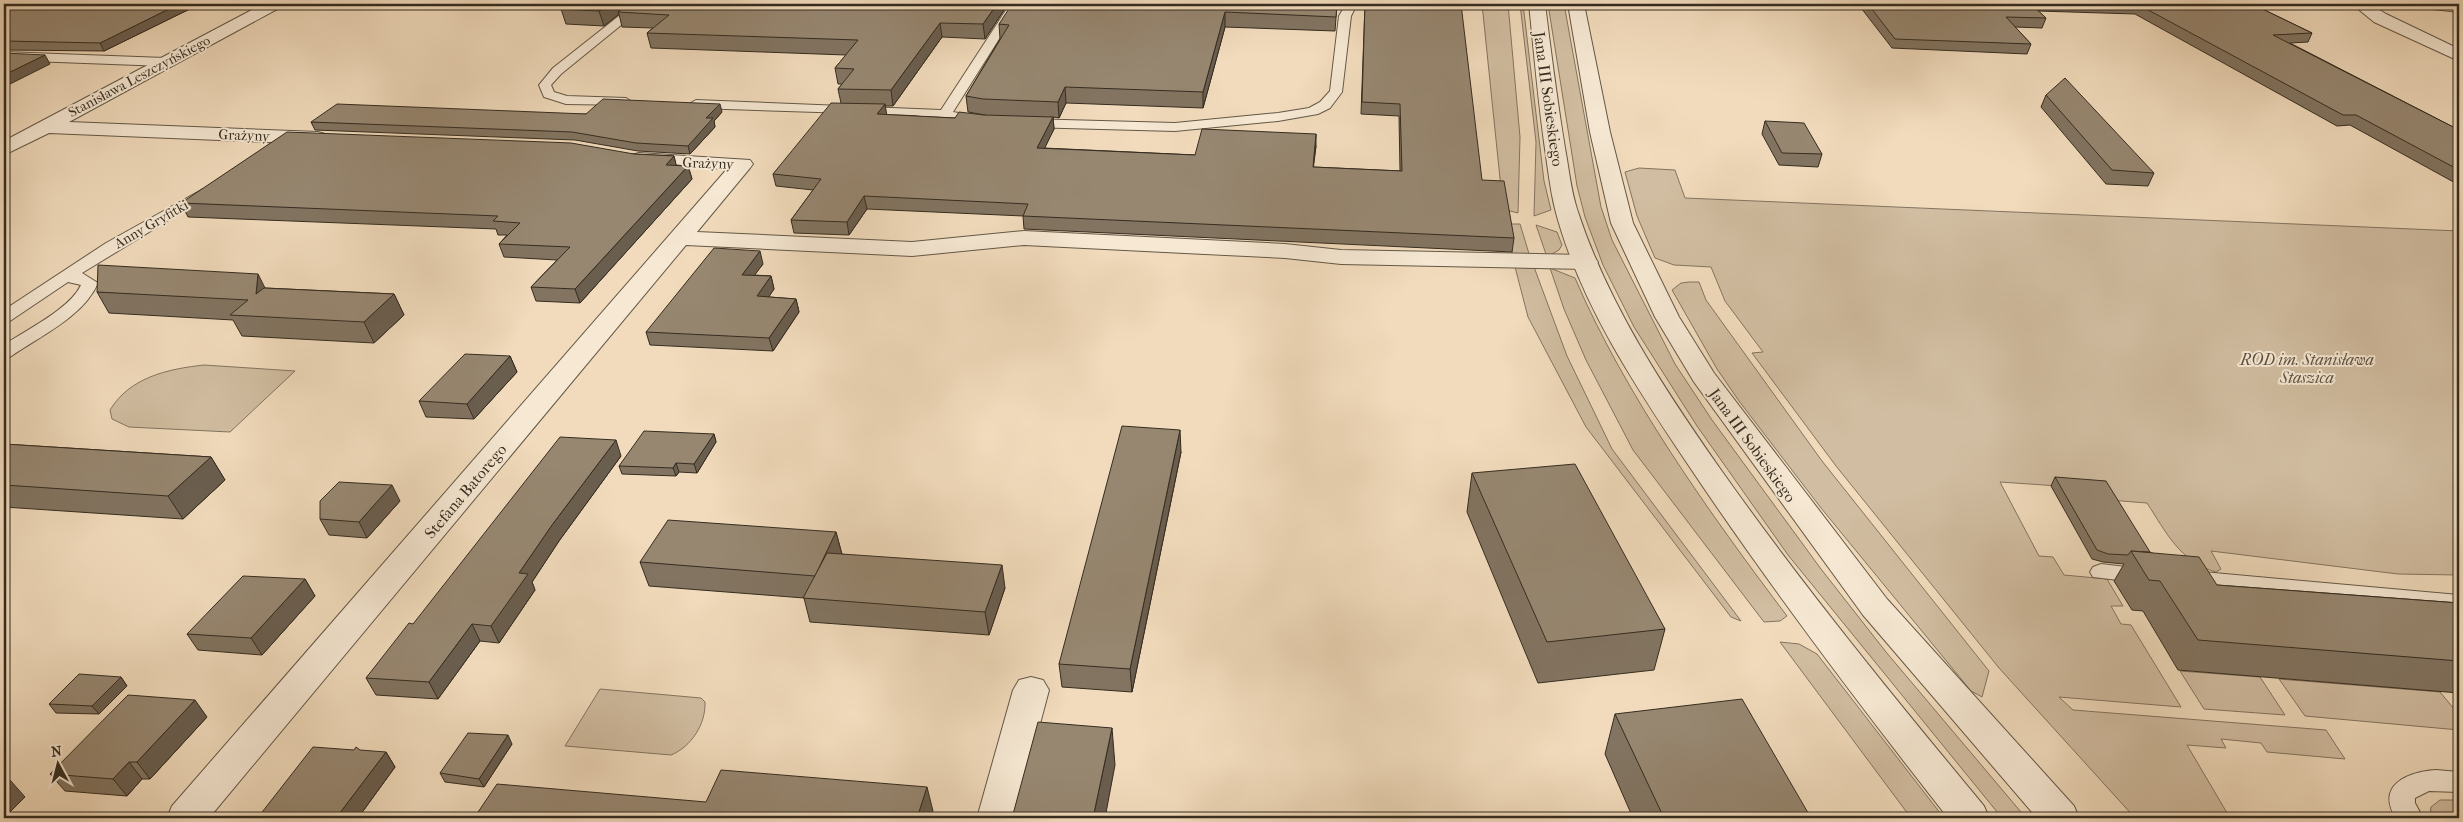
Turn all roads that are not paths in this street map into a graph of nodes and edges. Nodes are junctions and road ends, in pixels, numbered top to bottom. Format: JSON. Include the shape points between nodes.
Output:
{"nodes":[{"id":1,"x":275,"y":4,"type":"edge"},
{"id":2,"x":641,"y":4,"type":"edge"},
{"id":3,"x":1014,"y":4,"type":"edge"},
{"id":4,"x":1351,"y":4,"type":"edge"},
{"id":5,"x":1536,"y":4,"type":"edge"},
{"id":6,"x":1576,"y":4,"type":"edge"},
{"id":7,"x":2360,"y":4,"type":"edge"},
{"id":8,"x":2433,"y":4,"type":"edge"},
{"id":9,"x":2457,"y":6,"type":"edge"},
{"id":10,"x":4,"y":56,"type":"edge"},
{"id":11,"x":2459,"y":56,"type":"edge"},
{"id":12,"x":165,"y":62,"type":"junction"},
{"id":13,"x":635,"y":102,"type":"edge"},
{"id":14,"x":684,"y":104,"type":"edge"},
{"id":15,"x":945,"y":114,"type":"junction"},
{"id":16,"x":995,"y":122,"type":"edge"},
{"id":17,"x":1014,"y":122,"type":"edge"},
{"id":18,"x":45,"y":127,"type":"junction"},
{"id":19,"x":287,"y":137,"type":"junction"},
{"id":20,"x":334,"y":139,"type":"edge"},
{"id":21,"x":4,"y":149,"type":"edge"},
{"id":22,"x":263,"y":154,"type":"edge"},
{"id":23,"x":621,"y":156,"type":"edge"},
{"id":24,"x":743,"y":164,"type":"joint"},
{"id":25,"x":213,"y":187,"type":"edge"},
{"id":26,"x":680,"y":238,"type":"junction"},
{"id":27,"x":1586,"y":262,"type":"junction"},
{"id":28,"x":64,"y":277,"type":"junction"},
{"id":29,"x":4,"y":317,"type":"edge"},
{"id":30,"x":4,"y":353,"type":"edge"},
{"id":31,"x":2101,"y":572,"type":"dead end"},
{"id":32,"x":2459,"y":603,"type":"edge"},
{"id":33,"x":1031,"y":690,"type":"dead end"},
{"id":34,"x":2459,"y":782,"type":"edge"},
{"id":35,"x":186,"y":818,"type":"edge"},
{"id":36,"x":996,"y":818,"type":"edge"},
{"id":37,"x":1970,"y":818,"type":"edge"},
{"id":38,"x":2060,"y":818,"type":"edge"},
{"id":39,"x":2410,"y":818,"type":"edge"}],
"edges":[{"from":1,"to":12,"type":"street","name":"Stanisława Leszczyńskiego"},
{"from":2,"to":13,"type":"lane","via":[[557,71],[545,85],[549,94],[566,100]]},
{"from":3,"to":15,"type":"lane"},
{"from":4,"to":17,"type":"lane","via":[[1345,16],[1336,92],[1325,105],[1313,111],[1174,127]]},
{"from":5,"to":27,"type":"street","name":"Jana III Sobieskiego","via":[[1562,193]]},
{"from":6,"to":38,"type":"street","name":"Jana III Sobieskiego","via":[[1600,132],[1622,223],[1667,317],[1708,384],[1875,607]]},
{"from":7,"to":11,"type":"street","via":[[2380,18]]},
{"from":8,"to":9,"type":"street"},
{"from":10,"to":12,"type":"lane"},
{"from":12,"to":18,"type":"street","name":"Stanisława Leszczyńskiego"},
{"from":14,"to":15,"type":"lane"},
{"from":15,"to":16,"type":"lane"},
{"from":18,"to":19,"type":"street","name":"Grażyny"},
{"from":18,"to":21,"type":"street","name":"Stanisława Leszczyńskiego"},
{"from":19,"to":20,"type":"street","name":"Grażyny"},
{"from":19,"to":22,"type":"lane"},
{"from":23,"to":24,"type":"street","name":"Grażyny","via":[[656,161]]},
{"from":24,"to":26,"type":"street","name":"Stefana Batorego"},
{"from":25,"to":28,"type":"lane","name":"Anny Gryfitki"},
{"from":26,"to":27,"type":"street","via":[[935,249],[984,239],[1014,237],[1285,251],[1341,257]]},
{"from":26,"to":35,"type":"street","name":"Stefana Batorego"},
{"from":27,"to":37,"type":"street","name":"Jana III Sobieskiego","via":[[1620,333],[1655,393],[1734,513],[1857,677]]},
{"from":28,"to":29,"type":"lane","name":"Anny Gryfitki"},
{"from":28,"to":30,"type":"lane","via":[[86,279],[90,283],[89,289],[72,306]]},
{"from":31,"to":32,"type":"lane"},
{"from":33,"to":36,"type":"street"},
{"from":34,"to":39,"type":"lane","via":[[2430,780],[2409,788],[2402,794],[2402,805]]}]}
